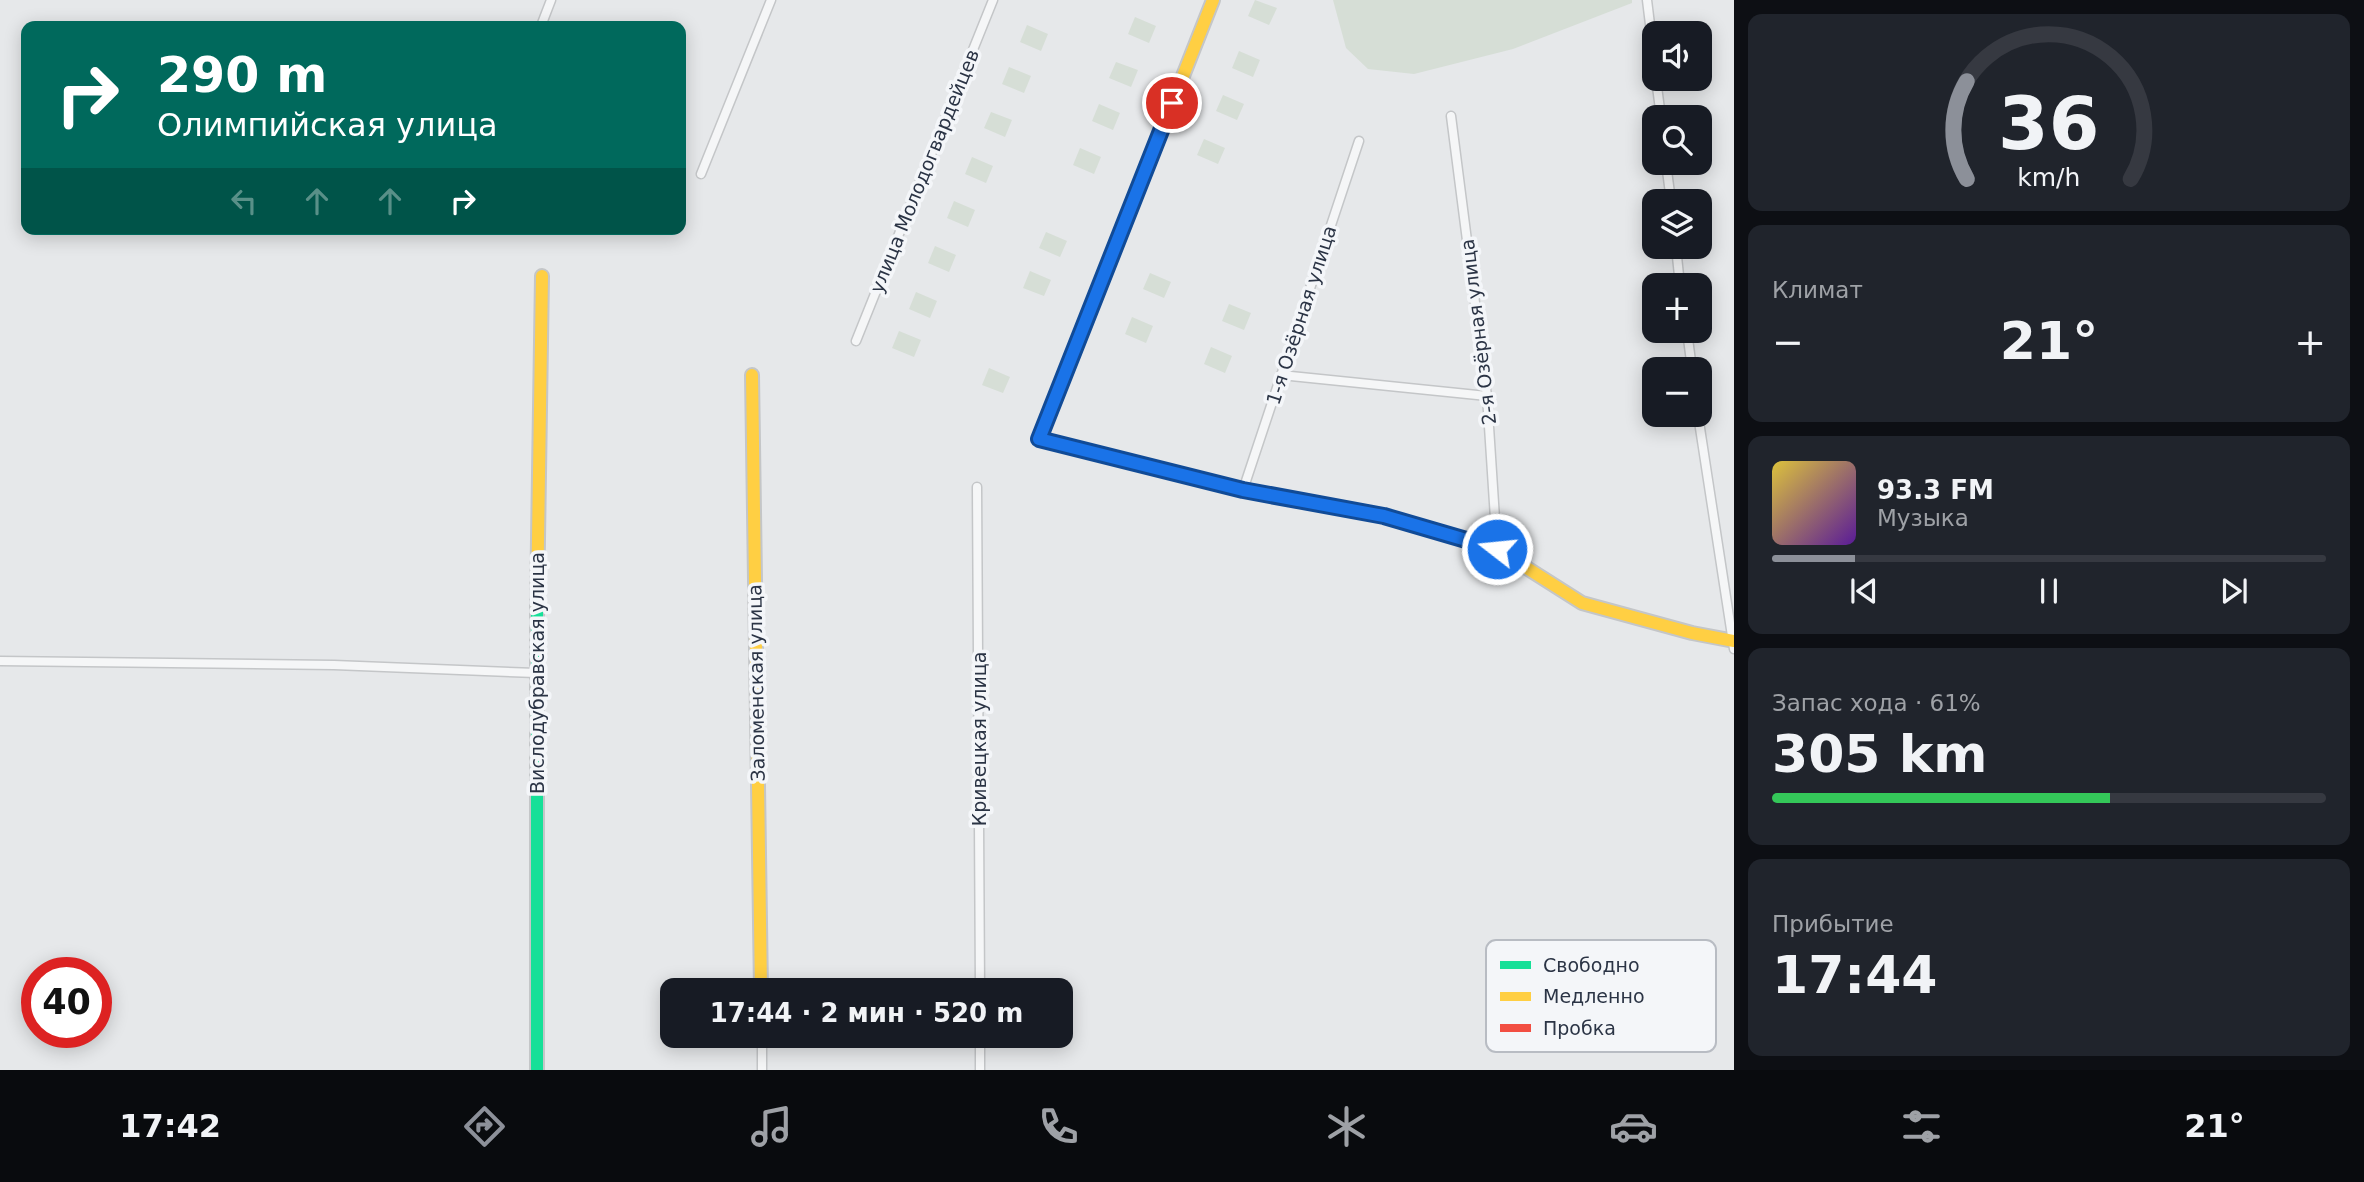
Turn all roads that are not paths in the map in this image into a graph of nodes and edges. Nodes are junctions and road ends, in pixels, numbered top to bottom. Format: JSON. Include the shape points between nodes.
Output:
{"nodes":[{"id":1,"x":551,"y":0,"type":"edge"},
{"id":2,"x":771,"y":0,"type":"edge"},
{"id":3,"x":992,"y":0,"type":"edge"},
{"id":4,"x":1213,"y":0,"type":"edge"},
{"id":5,"x":1647,"y":0,"type":"edge"},
{"id":6,"x":543,"y":21,"type":"edge"},
{"id":7,"x":1650,"y":21,"type":"edge"},
{"id":8,"x":1451,"y":116,"type":"dead end"},
{"id":9,"x":1359,"y":141,"type":"dead end"},
{"id":10,"x":701,"y":174,"type":"dead end"},
{"id":11,"x":542,"y":276,"type":"dead end"},
{"id":12,"x":856,"y":341,"type":"dead end"},
{"id":13,"x":752,"y":374,"type":"dead end"},
{"id":14,"x":1281,"y":375,"type":"junction"},
{"id":15,"x":1487,"y":396,"type":"junction"},
{"id":16,"x":1700,"y":427,"type":"edge"},
{"id":17,"x":977,"y":487,"type":"dead end"},
{"id":18,"x":1243,"y":490,"type":"junction"},
{"id":19,"x":1497,"y":549,"type":"junction"},
{"id":20,"x":1734,"y":643,"type":"edge"},
{"id":21,"x":0,"y":661,"type":"edge"},
{"id":22,"x":536,"y":673,"type":"junction"},
{"id":23,"x":761,"y":978,"type":"edge"},
{"id":24,"x":980,"y":978,"type":"edge"},
{"id":25,"x":762,"y":1048,"type":"edge"},
{"id":26,"x":980,"y":1048,"type":"edge"},
{"id":27,"x":537,"y":1070,"type":"edge"},
{"id":28,"x":762,"y":1070,"type":"edge"},
{"id":29,"x":980,"y":1070,"type":"edge"}],
"edges":[{"from":1,"to":6,"type":"street"},
{"from":2,"to":10,"type":"street"},
{"from":3,"to":12,"type":"street","name":"улица Молодогвардейцев"},
{"from":4,"to":18,"type":"street","via":[[1039,439]]},
{"from":5,"to":7,"type":"street"},
{"from":8,"to":15,"type":"street","name":"2-я Озёрная улица"},
{"from":9,"to":14,"type":"street","name":"1-я Озёрная улица"},
{"from":11,"to":22,"type":"street","name":"Вислодубравская улица"},
{"from":13,"to":23,"type":"street","name":"Заломенская улица"},
{"from":14,"to":15,"type":"street"},
{"from":14,"to":18,"type":"street","name":"1-я Озёрная улица"},
{"from":15,"to":19,"type":"street","name":"2-я Озёрная улица"},
{"from":16,"to":20,"type":"street"},
{"from":17,"to":24,"type":"street","name":"Кривецкая улица"},
{"from":18,"to":19,"type":"street","via":[[1384,516]]},
{"from":19,"to":20,"type":"street","via":[[1582,603]]},
{"from":21,"to":22,"type":"street"},
{"from":22,"to":27,"type":"street","name":"Вислодубравская улица"},
{"from":25,"to":28,"type":"street"},
{"from":26,"to":29,"type":"street"}]}
